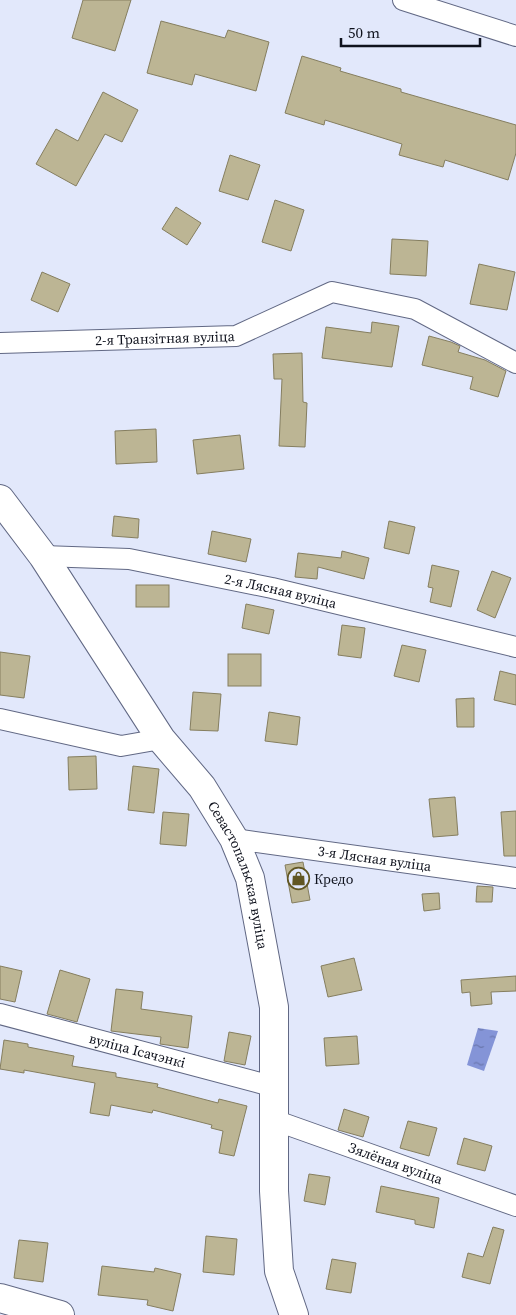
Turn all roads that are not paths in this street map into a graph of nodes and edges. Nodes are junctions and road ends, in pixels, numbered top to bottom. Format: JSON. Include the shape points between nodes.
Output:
{"nodes":[{"id":1,"x":403,"y":0,"type":"edge"},
{"id":2,"x":516,"y":36,"type":"edge"},
{"id":3,"x":0,"y":343,"type":"edge"},
{"id":4,"x":516,"y":362,"type":"edge"},
{"id":5,"x":0,"y":499,"type":"edge"},
{"id":6,"x":43,"y":556,"type":"junction"},
{"id":7,"x":516,"y":647,"type":"edge"},
{"id":8,"x":0,"y":719,"type":"edge"},
{"id":9,"x":162,"y":739,"type":"junction"},
{"id":10,"x":234,"y":839,"type":"junction"},
{"id":11,"x":516,"y":878,"type":"edge"},
{"id":12,"x":0,"y":1014,"type":"edge"},
{"id":13,"x":275,"y":1087,"type":"junction"},
{"id":14,"x":274,"y":1120,"type":"junction"},
{"id":15,"x":516,"y":1206,"type":"edge"},
{"id":16,"x":0,"y":1298,"type":"edge"},
{"id":17,"x":60,"y":1315,"type":"edge"},
{"id":18,"x":294,"y":1315,"type":"edge"}],
"edges":[{"from":1,"to":2,"type":"street"},
{"from":3,"to":4,"type":"street","name":"2-я Транзітная вуліца","via":[[236,336],[332,292],[415,309]]},
{"from":5,"to":6,"type":"street","name":"Севастопальская вуліца"},
{"from":6,"to":7,"type":"street","name":"2-я Лясная вуліца","via":[[129,559],[272,588]]},
{"from":6,"to":9,"type":"street","name":"Севастопальская вуліца"},
{"from":8,"to":9,"type":"street","via":[[121,746]]},
{"from":9,"to":10,"type":"street","name":"Севастопальская вуліца","via":[[202,787]]},
{"from":10,"to":11,"type":"street","name":"3-я Лясная вуліца"},
{"from":10,"to":13,"type":"street","name":"Севастопальская вуліца","via":[[250,878],[274,1007]]},
{"from":12,"to":13,"type":"street","name":"вуліца Ісачэнкі"},
{"from":13,"to":14,"type":"street","name":"Севастопальская вуліца"},
{"from":14,"to":15,"type":"street","name":"Зялёная вуліца"},
{"from":14,"to":18,"type":"street","name":"Севастопальская вуліца","via":[[279,1271]]},
{"from":16,"to":17,"type":"street"}]}
